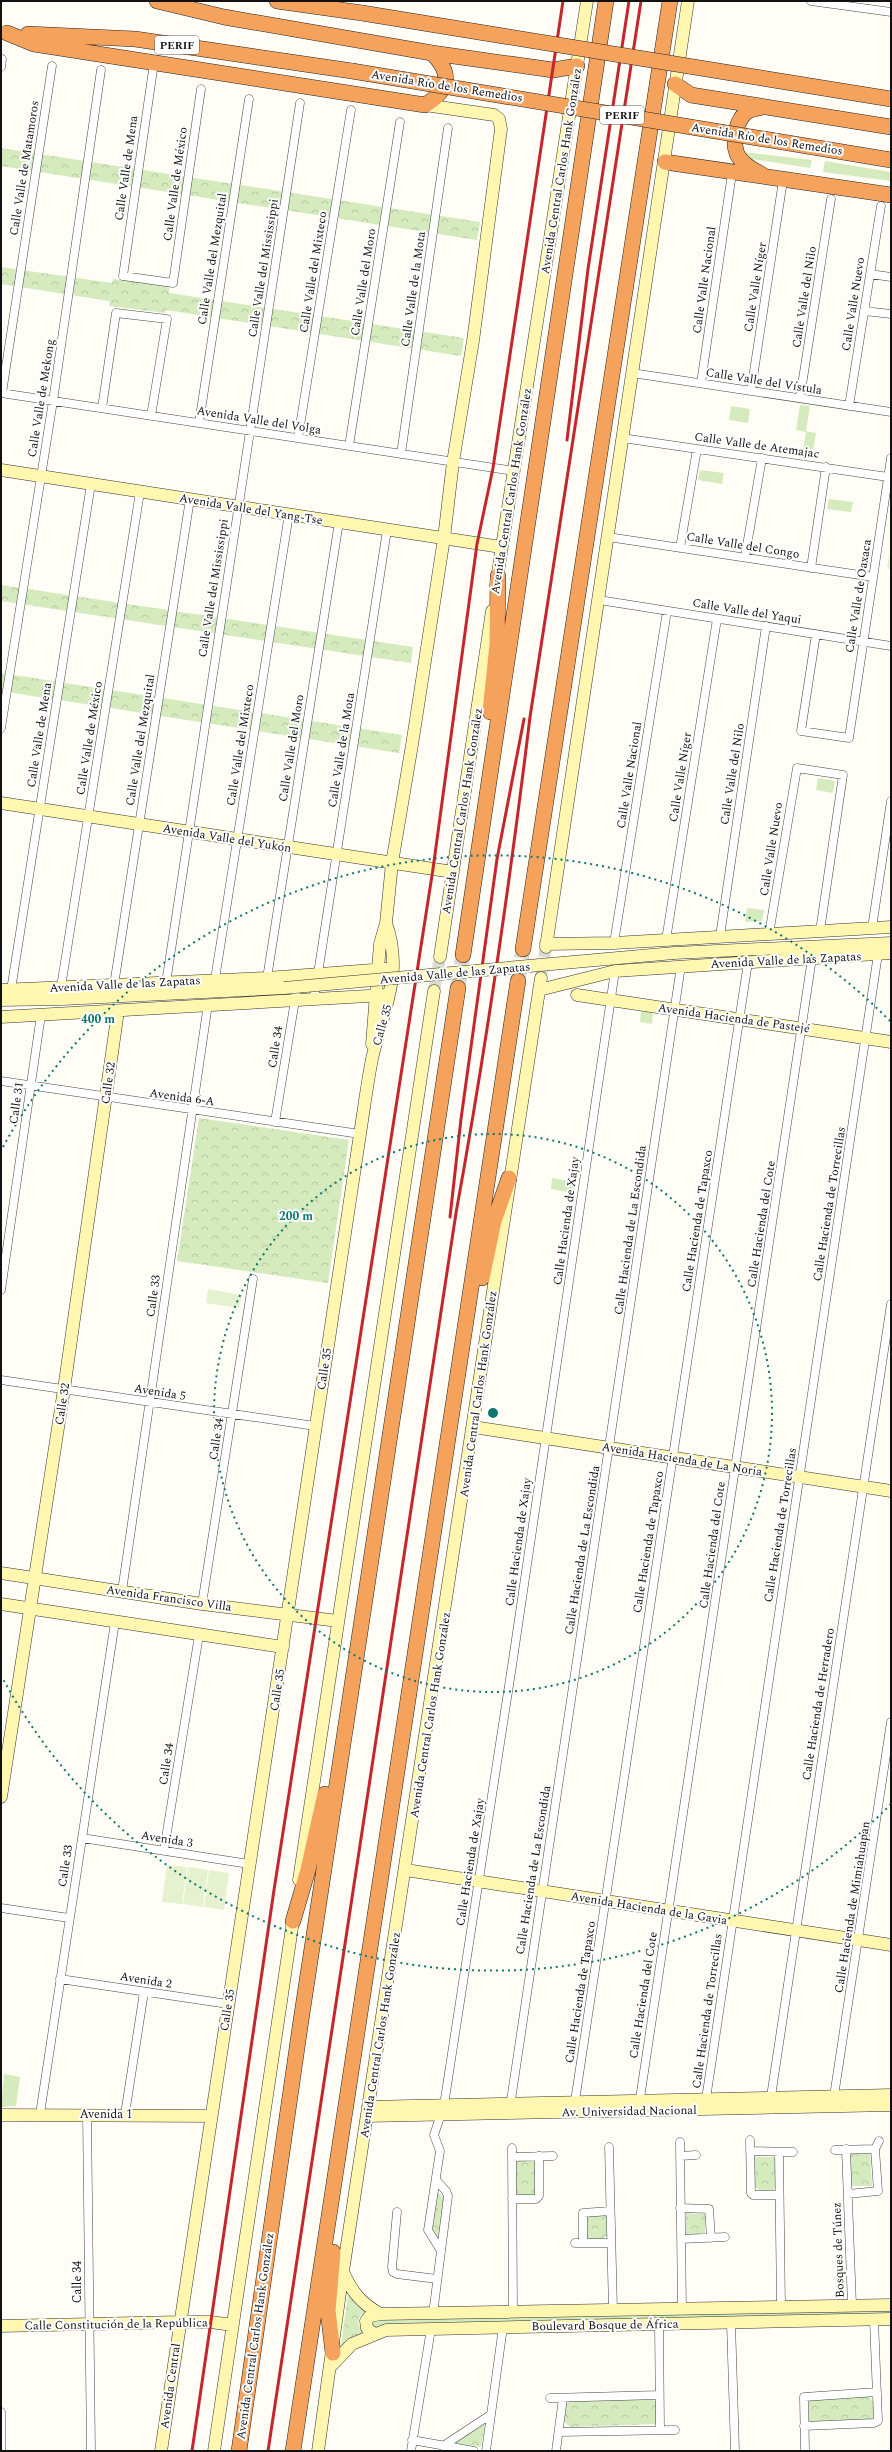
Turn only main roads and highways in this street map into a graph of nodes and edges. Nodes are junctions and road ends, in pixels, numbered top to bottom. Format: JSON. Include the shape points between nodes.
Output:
{"nodes":[{"id":1,"x":157,"y":1,"type":"edge"},
{"id":2,"x":277,"y":1,"type":"edge"},
{"id":3,"x":606,"y":1,"type":"edge"},
{"id":4,"x":670,"y":1,"type":"edge"},
{"id":5,"x":4,"y":33,"type":"edge"},
{"id":6,"x":432,"y":53,"type":"junction"},
{"id":7,"x":577,"y":66,"type":"road end"},
{"id":8,"x":675,"y":84,"type":"road end"},
{"id":9,"x":891,"y":99,"type":"edge"},
{"id":10,"x":764,"y":107,"type":"junction"},
{"id":11,"x":891,"y":127,"type":"edge"},
{"id":12,"x":891,"y":160,"type":"edge"},
{"id":13,"x":665,"y":162,"type":"road end"},
{"id":14,"x":762,"y":175,"type":"junction"},
{"id":15,"x":886,"y":201,"type":"edge"},
{"id":16,"x":498,"y":576,"type":"road end"},
{"id":17,"x":483,"y":828,"type":"junction"},
{"id":18,"x":523,"y":949,"type":"tunnel mouth"},
{"id":19,"x":463,"y":955,"type":"tunnel mouth"},
{"id":20,"x":518,"y":981,"type":"tunnel mouth"},
{"id":21,"x":458,"y":988,"type":"tunnel mouth"},
{"id":22,"x":509,"y":1178,"type":"road end"},
{"id":23,"x":469,"y":1310,"type":"junction"},
{"id":24,"x":344,"y":1734,"type":"junction"},
{"id":25,"x":293,"y":1921,"type":"road end"},
{"id":26,"x":330,"y":2215,"type":"junction"},
{"id":27,"x":332,"y":2360,"type":"road end"},
{"id":28,"x":239,"y":2451,"type":"edge"},
{"id":29,"x":293,"y":2451,"type":"edge"}],
"edges":[{"from":1,"to":6,"type":"highway","via":[[224,17]]},
{"from":2,"to":9,"type":"highway","bridge":true},
{"from":3,"to":17,"type":"highway","name":"Avenida Central Carlos Hank González"},
{"from":4,"to":18,"type":"highway"},
{"from":5,"to":6,"type":"highway","via":[[34,44],[425,105],[436,98],[446,83],[443,66]]},
{"from":5,"to":12,"type":"highway","name":"Avenida Río de los Remedios","number":"PERIF","bridge":true,"via":[[135,39],[352,71]]},
{"from":6,"to":7,"type":"highway","via":[[553,70]]},
{"from":8,"to":10,"type":"highway","via":[[691,95]]},
{"from":10,"to":11,"type":"highway"},
{"from":10,"to":14,"type":"highway","via":[[748,111],[740,120],[735,136],[737,155]]},
{"from":13,"to":14,"type":"highway"},
{"from":14,"to":15,"type":"highway"},
{"from":16,"to":17,"type":"highway","via":[[497,645],[483,790]]},
{"from":17,"to":19,"type":"highway","name":"Avenida Central Carlos Hank González"},
{"from":20,"to":23,"type":"highway","name":"Avenida Central Carlos Hank González"},
{"from":21,"to":24,"type":"highway","name":"Avenida Central Carlos Hank González"},
{"from":22,"to":23,"type":"highway","via":[[494,1221],[482,1280]]},
{"from":23,"to":26,"type":"highway","name":"Avenida Central Carlos Hank González"},
{"from":24,"to":25,"type":"highway","via":[[327,1786],[308,1870]]},
{"from":24,"to":28,"type":"highway","name":"Avenida Central Carlos Hank González"},
{"from":26,"to":27,"type":"highway","via":[[334,2242],[328,2311]]},
{"from":26,"to":29,"type":"highway","name":"Avenida Central Carlos Hank González"}]}
